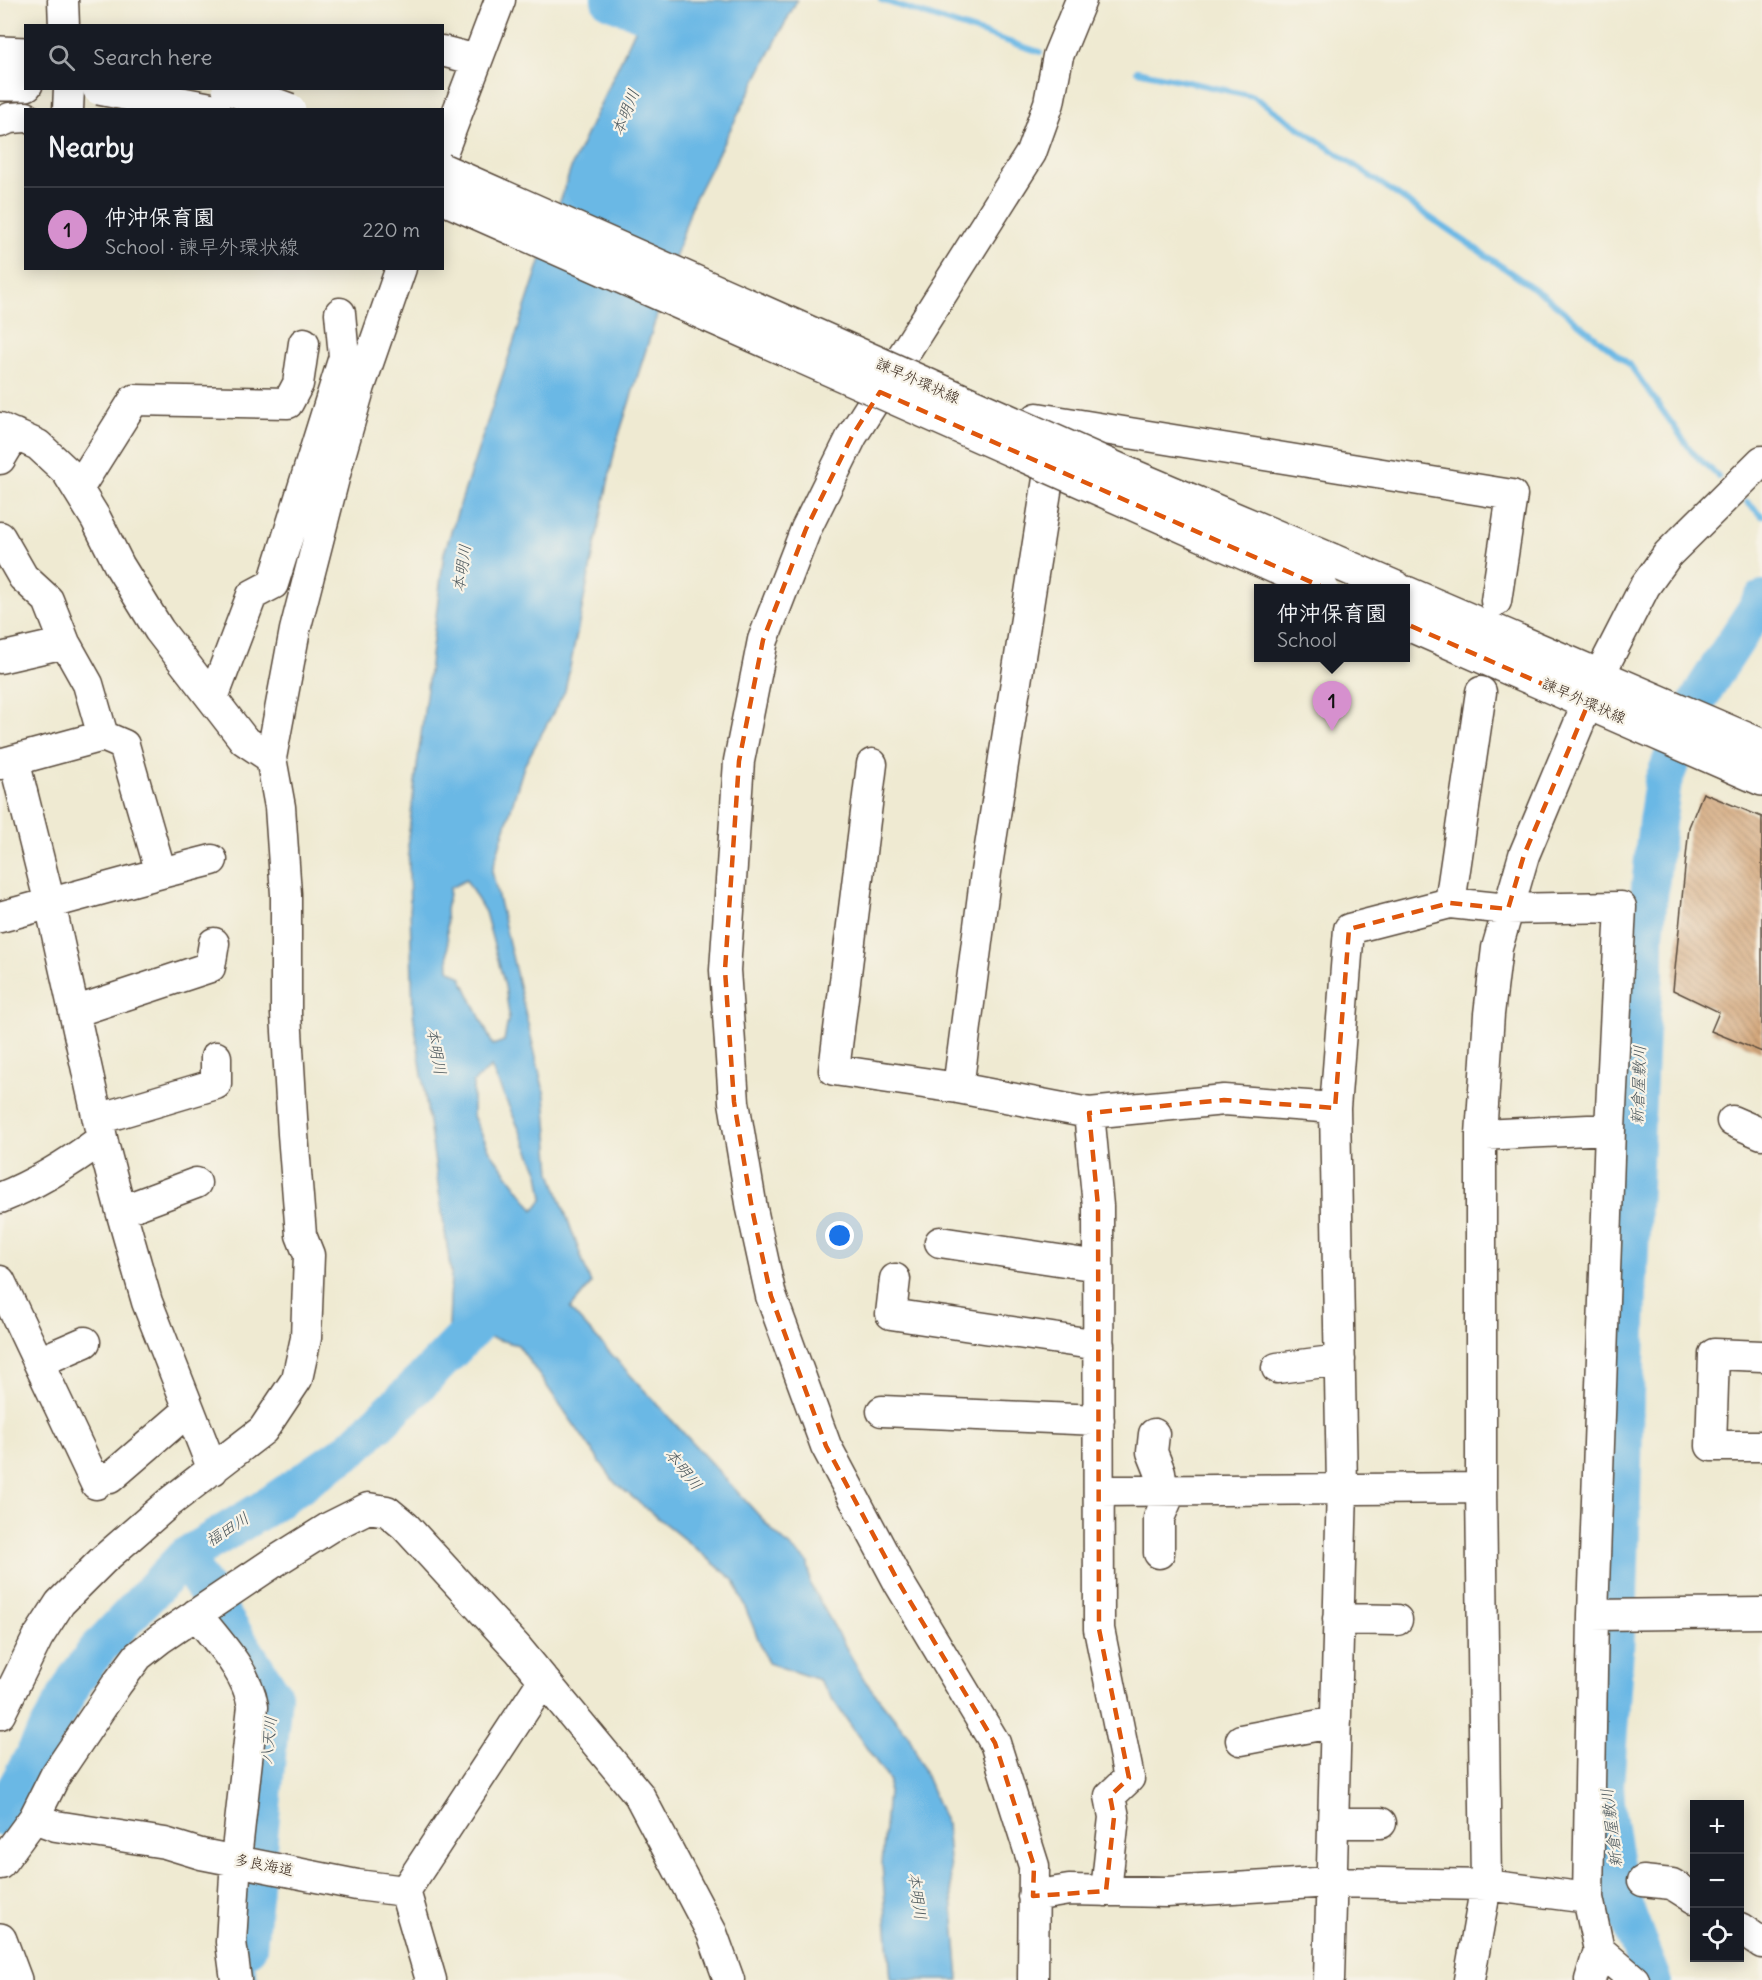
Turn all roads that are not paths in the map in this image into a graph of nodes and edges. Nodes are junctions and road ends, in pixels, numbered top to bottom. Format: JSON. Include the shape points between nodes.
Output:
{"nodes":[{"id":1,"x":63,"y":0,"type":"edge"},
{"id":2,"x":500,"y":0,"type":"edge"},
{"id":3,"x":1081,"y":0,"type":"edge"},
{"id":4,"x":64,"y":24,"type":"edge"},
{"id":5,"x":481,"y":49,"type":"junction"},
{"id":6,"x":444,"y":51,"type":"edge"},
{"id":7,"x":0,"y":53,"type":"edge"},
{"id":8,"x":24,"y":54,"type":"edge"},
{"id":9,"x":0,"y":84,"type":"edge"},
{"id":10,"x":24,"y":84,"type":"edge"},
{"id":11,"x":69,"y":90,"type":"edge"},
{"id":12,"x":109,"y":90,"type":"edge"},
{"id":13,"x":234,"y":90,"type":"edge"},
{"id":14,"x":250,"y":90,"type":"edge"},
{"id":15,"x":68,"y":108,"type":"edge"},
{"id":16,"x":153,"y":108,"type":"edge"},
{"id":17,"x":203,"y":108,"type":"edge"},
{"id":18,"x":283,"y":108,"type":"edge"},
{"id":19,"x":24,"y":117,"type":"edge"},
{"id":20,"x":0,"y":122,"type":"edge"},
{"id":21,"x":444,"y":148,"type":"edge"},
{"id":22,"x":444,"y":171,"type":"edge"},
{"id":23,"x":444,"y":198,"type":"edge"},
{"id":24,"x":400,"y":270,"type":"edge"},
{"id":25,"x":975,"y":408,"type":"dead end"},
{"id":26,"x":1057,"y":422,"type":"junction"},
{"id":27,"x":5,"y":440,"type":"edge"},
{"id":28,"x":1762,"y":461,"type":"edge"},
{"id":29,"x":78,"y":489,"type":"junction"},
{"id":30,"x":0,"y":537,"type":"edge"},
{"id":31,"x":1326,"y":578,"type":"edge"},
{"id":32,"x":1368,"y":584,"type":"edge"},
{"id":33,"x":1410,"y":595,"type":"edge"},
{"id":34,"x":1496,"y":601,"type":"dead end"},
{"id":35,"x":1410,"y":624,"type":"edge"},
{"id":36,"x":65,"y":643,"type":"junction"},
{"id":37,"x":0,"y":658,"type":"edge"},
{"id":38,"x":1594,"y":690,"type":"junction"},
{"id":39,"x":1481,"y":692,"type":"dead end"},
{"id":40,"x":213,"y":698,"type":"junction"},
{"id":41,"x":103,"y":736,"type":"junction"},
{"id":42,"x":1712,"y":741,"type":"junction"},
{"id":43,"x":1762,"y":746,"type":"edge"},
{"id":44,"x":271,"y":758,"type":"junction"},
{"id":45,"x":7,"y":762,"type":"edge"},
{"id":46,"x":872,"y":764,"type":"dead end"},
{"id":47,"x":1762,"y":779,"type":"edge"},
{"id":48,"x":212,"y":860,"type":"dead end"},
{"id":49,"x":160,"y":873,"type":"junction"},
{"id":50,"x":50,"y":902,"type":"junction"},
{"id":51,"x":1450,"y":903,"type":"junction"},
{"id":52,"x":1508,"y":909,"type":"junction"},
{"id":53,"x":0,"y":917,"type":"edge"},
{"id":54,"x":214,"y":943,"type":"dead end"},
{"id":55,"x":74,"y":1012,"type":"junction"},
{"id":56,"x":216,"y":1058,"type":"dead end"},
{"id":57,"x":958,"y":1088,"type":"junction"},
{"id":58,"x":1335,"y":1108,"type":"junction"},
{"id":59,"x":1089,"y":1113,"type":"junction"},
{"id":60,"x":1732,"y":1121,"type":"dead end"},
{"id":61,"x":100,"y":1129,"type":"junction"},
{"id":62,"x":1610,"y":1129,"type":"junction"},
{"id":63,"x":1762,"y":1134,"type":"edge"},
{"id":64,"x":1481,"y":1135,"type":"junction"},
{"id":65,"x":188,"y":1195,"type":"dead end"},
{"id":66,"x":0,"y":1197,"type":"edge"},
{"id":67,"x":122,"y":1211,"type":"junction"},
{"id":68,"x":940,"y":1242,"type":"dead end"},
{"id":69,"x":1098,"y":1266,"type":"junction"},
{"id":70,"x":896,"y":1279,"type":"dead end"},
{"id":71,"x":0,"y":1281,"type":"edge"},
{"id":72,"x":85,"y":1342,"type":"dead end"},
{"id":73,"x":1099,"y":1345,"type":"junction"},
{"id":74,"x":1762,"y":1356,"type":"edge"},
{"id":75,"x":1340,"y":1360,"type":"junction"},
{"id":76,"x":39,"y":1362,"type":"junction"},
{"id":77,"x":1277,"y":1368,"type":"dead end"},
{"id":78,"x":189,"y":1410,"type":"junction"},
{"id":79,"x":882,"y":1411,"type":"dead end"},
{"id":80,"x":1099,"y":1420,"type":"junction"},
{"id":81,"x":1154,"y":1434,"type":"dead end"},
{"id":82,"x":1762,"y":1446,"type":"edge"},
{"id":83,"x":213,"y":1470,"type":"junction"},
{"id":84,"x":1342,"y":1487,"type":"junction"},
{"id":85,"x":1481,"y":1488,"type":"junction"},
{"id":86,"x":1166,"y":1490,"type":"junction"},
{"id":87,"x":1099,"y":1491,"type":"junction"},
{"id":88,"x":1159,"y":1553,"type":"dead end"},
{"id":89,"x":1762,"y":1613,"type":"edge"},
{"id":90,"x":196,"y":1614,"type":"junction"},
{"id":91,"x":1593,"y":1615,"type":"junction"},
{"id":92,"x":1338,"y":1619,"type":"junction"},
{"id":93,"x":1397,"y":1620,"type":"dead end"},
{"id":94,"x":543,"y":1681,"type":"junction"},
{"id":95,"x":0,"y":1714,"type":"edge"},
{"id":96,"x":1336,"y":1722,"type":"junction"},
{"id":97,"x":1240,"y":1740,"type":"dead end"},
{"id":98,"x":34,"y":1818,"type":"junction"},
{"id":99,"x":1333,"y":1823,"type":"junction"},
{"id":100,"x":1381,"y":1823,"type":"dead end"},
{"id":101,"x":236,"y":1859,"type":"junction"},
{"id":102,"x":0,"y":1864,"type":"edge"},
{"id":103,"x":1643,"y":1881,"type":"dead end"},
{"id":104,"x":1331,"y":1882,"type":"junction"},
{"id":105,"x":1486,"y":1885,"type":"junction"},
{"id":106,"x":405,"y":1891,"type":"junction"},
{"id":107,"x":1106,"y":1891,"type":"junction"},
{"id":108,"x":1690,"y":1895,"type":"edge"},
{"id":109,"x":1033,"y":1896,"type":"junction"},
{"id":110,"x":1588,"y":1898,"type":"junction"},
{"id":111,"x":1744,"y":1931,"type":"edge"},
{"id":112,"x":0,"y":1940,"type":"edge"},
{"id":113,"x":1762,"y":1943,"type":"edge"},
{"id":114,"x":1599,"y":1950,"type":"junction"},
{"id":115,"x":1628,"y":1976,"type":"edge"},
{"id":116,"x":232,"y":1979,"type":"edge"},
{"id":117,"x":15,"y":1980,"type":"edge"},
{"id":118,"x":431,"y":1980,"type":"edge"},
{"id":119,"x":729,"y":1980,"type":"edge"},
{"id":120,"x":1033,"y":1980,"type":"edge"},
{"id":121,"x":1329,"y":1980,"type":"edge"},
{"id":122,"x":1469,"y":1980,"type":"edge"},
{"id":123,"x":1590,"y":1980,"type":"edge"}],
"edges":[{"from":1,"to":4,"type":"street"},
{"from":2,"to":5,"type":"street"},
{"from":3,"to":109,"type":"street","via":[[1058,56],[1049,103],[1031,153],[852,436],[806,529],[763,640],[739,761],[725,970],[734,1102],[771,1296],[826,1446],[899,1583],[995,1743],[1034,1866]]},
{"from":5,"to":6,"type":"street"},
{"from":5,"to":21,"type":"street"},
{"from":7,"to":8,"type":"main road"},
{"from":9,"to":10,"type":"main road"},
{"from":11,"to":15,"type":"street"},
{"from":12,"to":17,"type":"main road","bridge":true},
{"from":13,"to":18,"type":"main road","bridge":true},
{"from":14,"to":16,"type":"street"},
{"from":19,"to":20,"type":"street"},
{"from":22,"to":31,"type":"main road","name":"諫早外環状線","bridge":true,"via":[[1119,471]]},
{"from":23,"to":31,"type":"main road","name":"諫早外環状線","bridge":true},
{"from":24,"to":44,"type":"street","via":[[339,459],[296,630]]},
{"from":25,"to":26,"type":"street"},
{"from":26,"to":34,"type":"street","via":[[1512,495]]},
{"from":26,"to":57,"type":"street","via":[[986,872]]},
{"from":27,"to":29,"type":"street","via":[[38,445],[67,472]]},
{"from":28,"to":38,"type":"street","via":[[1668,554],[1645,586]]},
{"from":29,"to":40,"type":"street","via":[[159,630]]},
{"from":29,"to":40,"type":"street","via":[[134,400],[288,403],[298,384],[294,343],[341,324],[344,357],[273,584],[252,595]]},
{"from":30,"to":36,"type":"street","via":[[23,577],[48,600]]},
{"from":31,"to":32,"type":"main road","name":"諫早外環状線"},
{"from":33,"to":38,"type":"main road","name":"諫早外環状線"},
{"from":35,"to":38,"type":"main road","name":"諫早外環状線"},
{"from":36,"to":37,"type":"street"},
{"from":36,"to":41,"type":"street","via":[[88,684]]},
{"from":38,"to":42,"type":"main road","name":"諫早外環状線"},
{"from":38,"to":52,"type":"street","via":[[1524,855]]},
{"from":39,"to":51,"type":"street"},
{"from":40,"to":44,"type":"street","via":[[244,740]]},
{"from":41,"to":45,"type":"street"},
{"from":41,"to":49,"type":"street","via":[[124,745]]},
{"from":42,"to":43,"type":"main road","name":"諫早外環状線"},
{"from":42,"to":47,"type":"main road","name":"諫早外環状線"},
{"from":44,"to":83,"type":"street","via":[[280,807],[286,894],[286,1014],[293,1134],[301,1234],[309,1255],[306,1338],[297,1379],[262,1430]]},
{"from":45,"to":50,"type":"street"},
{"from":46,"to":57,"type":"street","via":[[834,1070]]},
{"from":48,"to":49,"type":"street"},
{"from":49,"to":50,"type":"street"},
{"from":50,"to":53,"type":"street"},
{"from":50,"to":55,"type":"street"},
{"from":51,"to":52,"type":"street"},
{"from":51,"to":58,"type":"street","via":[[1349,928]]},
{"from":52,"to":62,"type":"street","via":[[1621,908]]},
{"from":52,"to":64,"type":"street","via":[[1491,992]]},
{"from":54,"to":55,"type":"street","via":[[210,967]]},
{"from":55,"to":61,"type":"street"},
{"from":56,"to":61,"type":"street","via":[[216,1084]]},
{"from":57,"to":59,"type":"street"},
{"from":58,"to":59,"type":"street","via":[[1224,1100]]},
{"from":58,"to":75,"type":"street"},
{"from":59,"to":69,"type":"street","via":[[1098,1206]]},
{"from":60,"to":63,"type":"street"},
{"from":61,"to":66,"type":"street","via":[[79,1156]]},
{"from":61,"to":67,"type":"street"},
{"from":62,"to":64,"type":"street"},
{"from":62,"to":91,"type":"street"},
{"from":64,"to":85,"type":"street"},
{"from":65,"to":67,"type":"street"},
{"from":67,"to":78,"type":"street","via":[[147,1302]]},
{"from":68,"to":69,"type":"street"},
{"from":69,"to":73,"type":"street"},
{"from":70,"to":73,"type":"street","via":[[891,1314]]},
{"from":71,"to":76,"type":"street"},
{"from":72,"to":76,"type":"street"},
{"from":73,"to":80,"type":"street"},
{"from":74,"to":82,"type":"street","via":[[1714,1354],[1711,1446]]},
{"from":75,"to":77,"type":"street"},
{"from":75,"to":84,"type":"street"},
{"from":76,"to":78,"type":"street","via":[[95,1480],[110,1478]]},
{"from":78,"to":83,"type":"street"},
{"from":79,"to":80,"type":"street"},
{"from":80,"to":87,"type":"street"},
{"from":81,"to":86,"type":"street","via":[[1152,1452]]},
{"from":83,"to":95,"type":"street","via":[[103,1560],[60,1603],[38,1637]]},
{"from":84,"to":85,"type":"street"},
{"from":84,"to":86,"type":"street","via":[[1244,1478]]},
{"from":84,"to":92,"type":"street"},
{"from":85,"to":105,"type":"street"},
{"from":86,"to":87,"type":"street"},
{"from":86,"to":88,"type":"street","via":[[1159,1518]]},
{"from":87,"to":107,"type":"street","via":[[1099,1629],[1129,1778],[1110,1796],[1114,1817]]},
{"from":89,"to":91,"type":"street"},
{"from":90,"to":94,"type":"street","via":[[330,1527],[368,1508],[387,1511],[441,1565]]},
{"from":90,"to":98,"type":"street","via":[[138,1656],[56,1776]]},
{"from":90,"to":101,"type":"street","via":[[235,1665],[254,1706]]},
{"from":91,"to":110,"type":"street"},
{"from":92,"to":93,"type":"street"},
{"from":92,"to":96,"type":"street"},
{"from":94,"to":106,"type":"street"},
{"from":94,"to":119,"type":"street","via":[[639,1795],[712,1933]]},
{"from":96,"to":97,"type":"street"},
{"from":96,"to":99,"type":"street"},
{"from":98,"to":101,"type":"street","name":"多良海道","via":[[56,1826]]},
{"from":98,"to":102,"type":"street"},
{"from":99,"to":100,"type":"street"},
{"from":99,"to":104,"type":"street"},
{"from":101,"to":106,"type":"street","name":"多良海道","via":[[357,1885]]},
{"from":101,"to":116,"type":"street"},
{"from":103,"to":108,"type":"street","via":[[1672,1884]]},
{"from":104,"to":105,"type":"street"},
{"from":104,"to":107,"type":"street","via":[[1167,1892]]},
{"from":104,"to":121,"type":"street"},
{"from":105,"to":110,"type":"street"},
{"from":105,"to":122,"type":"street"},
{"from":106,"to":118,"type":"street"},
{"from":107,"to":109,"type":"street","via":[[1069,1890]]},
{"from":109,"to":120,"type":"street"},
{"from":110,"to":114,"type":"street"},
{"from":111,"to":113,"type":"street"},
{"from":112,"to":117,"type":"main road"},
{"from":114,"to":115,"type":"street"},
{"from":114,"to":123,"type":"street"}]}
